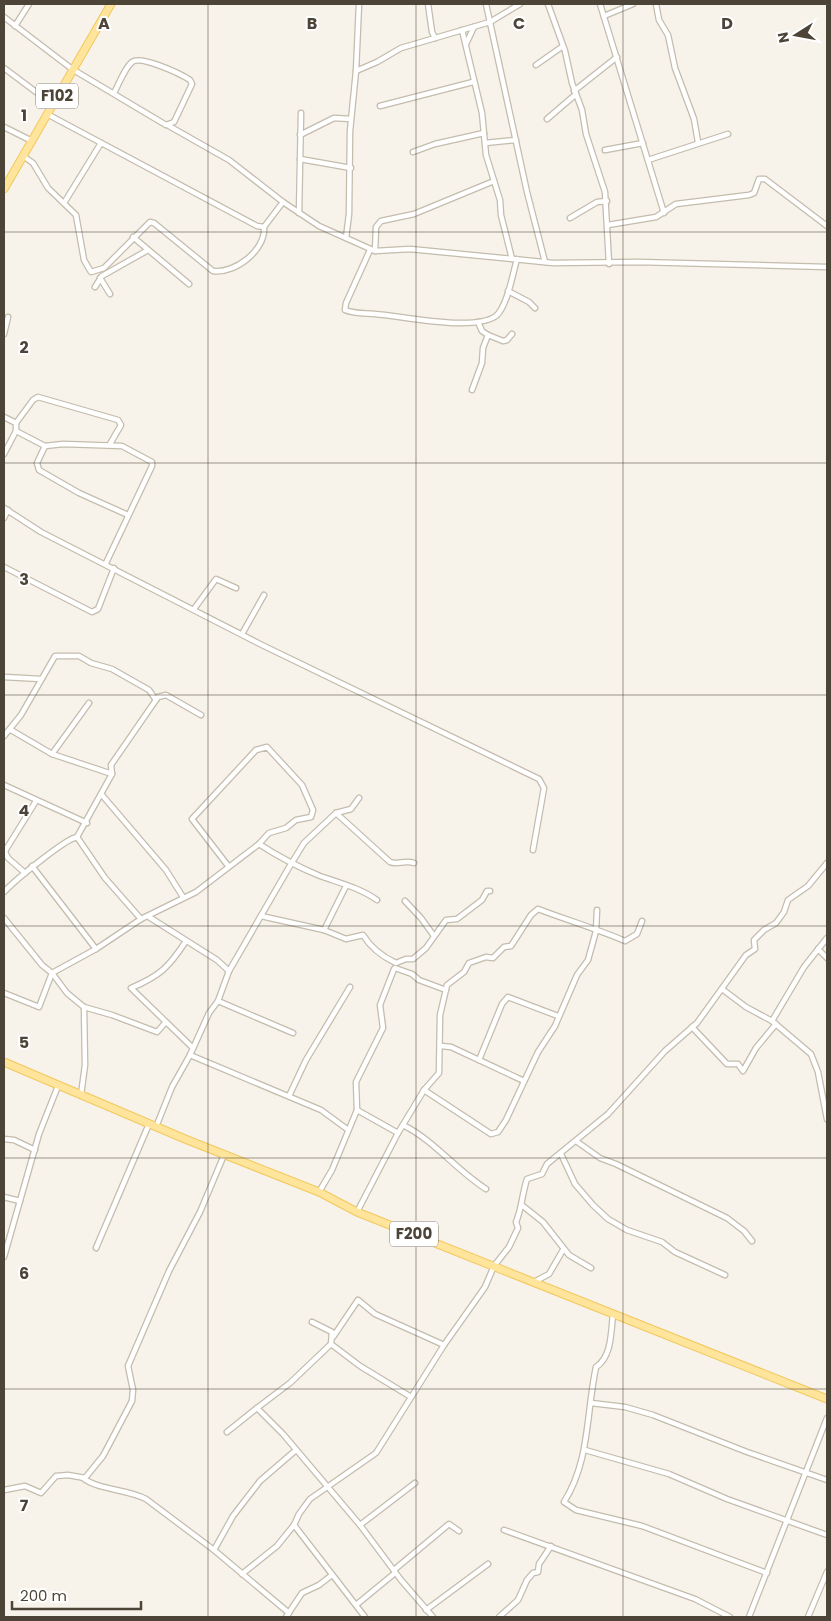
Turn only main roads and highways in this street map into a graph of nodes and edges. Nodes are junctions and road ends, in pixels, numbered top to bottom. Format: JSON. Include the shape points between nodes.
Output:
{"nodes":[{"id":1,"x":111,"y":4,"type":"edge"},
{"id":2,"x":4,"y":189,"type":"edge"},
{"id":3,"x":4,"y":1062,"type":"edge"},
{"id":4,"x":827,"y":1399,"type":"edge"}],
"edges":[{"from":1,"to":2,"type":"main road","number":"F102"},
{"from":3,"to":4,"type":"main road","number":"F200","via":[[319,1192],[357,1212]]}]}
